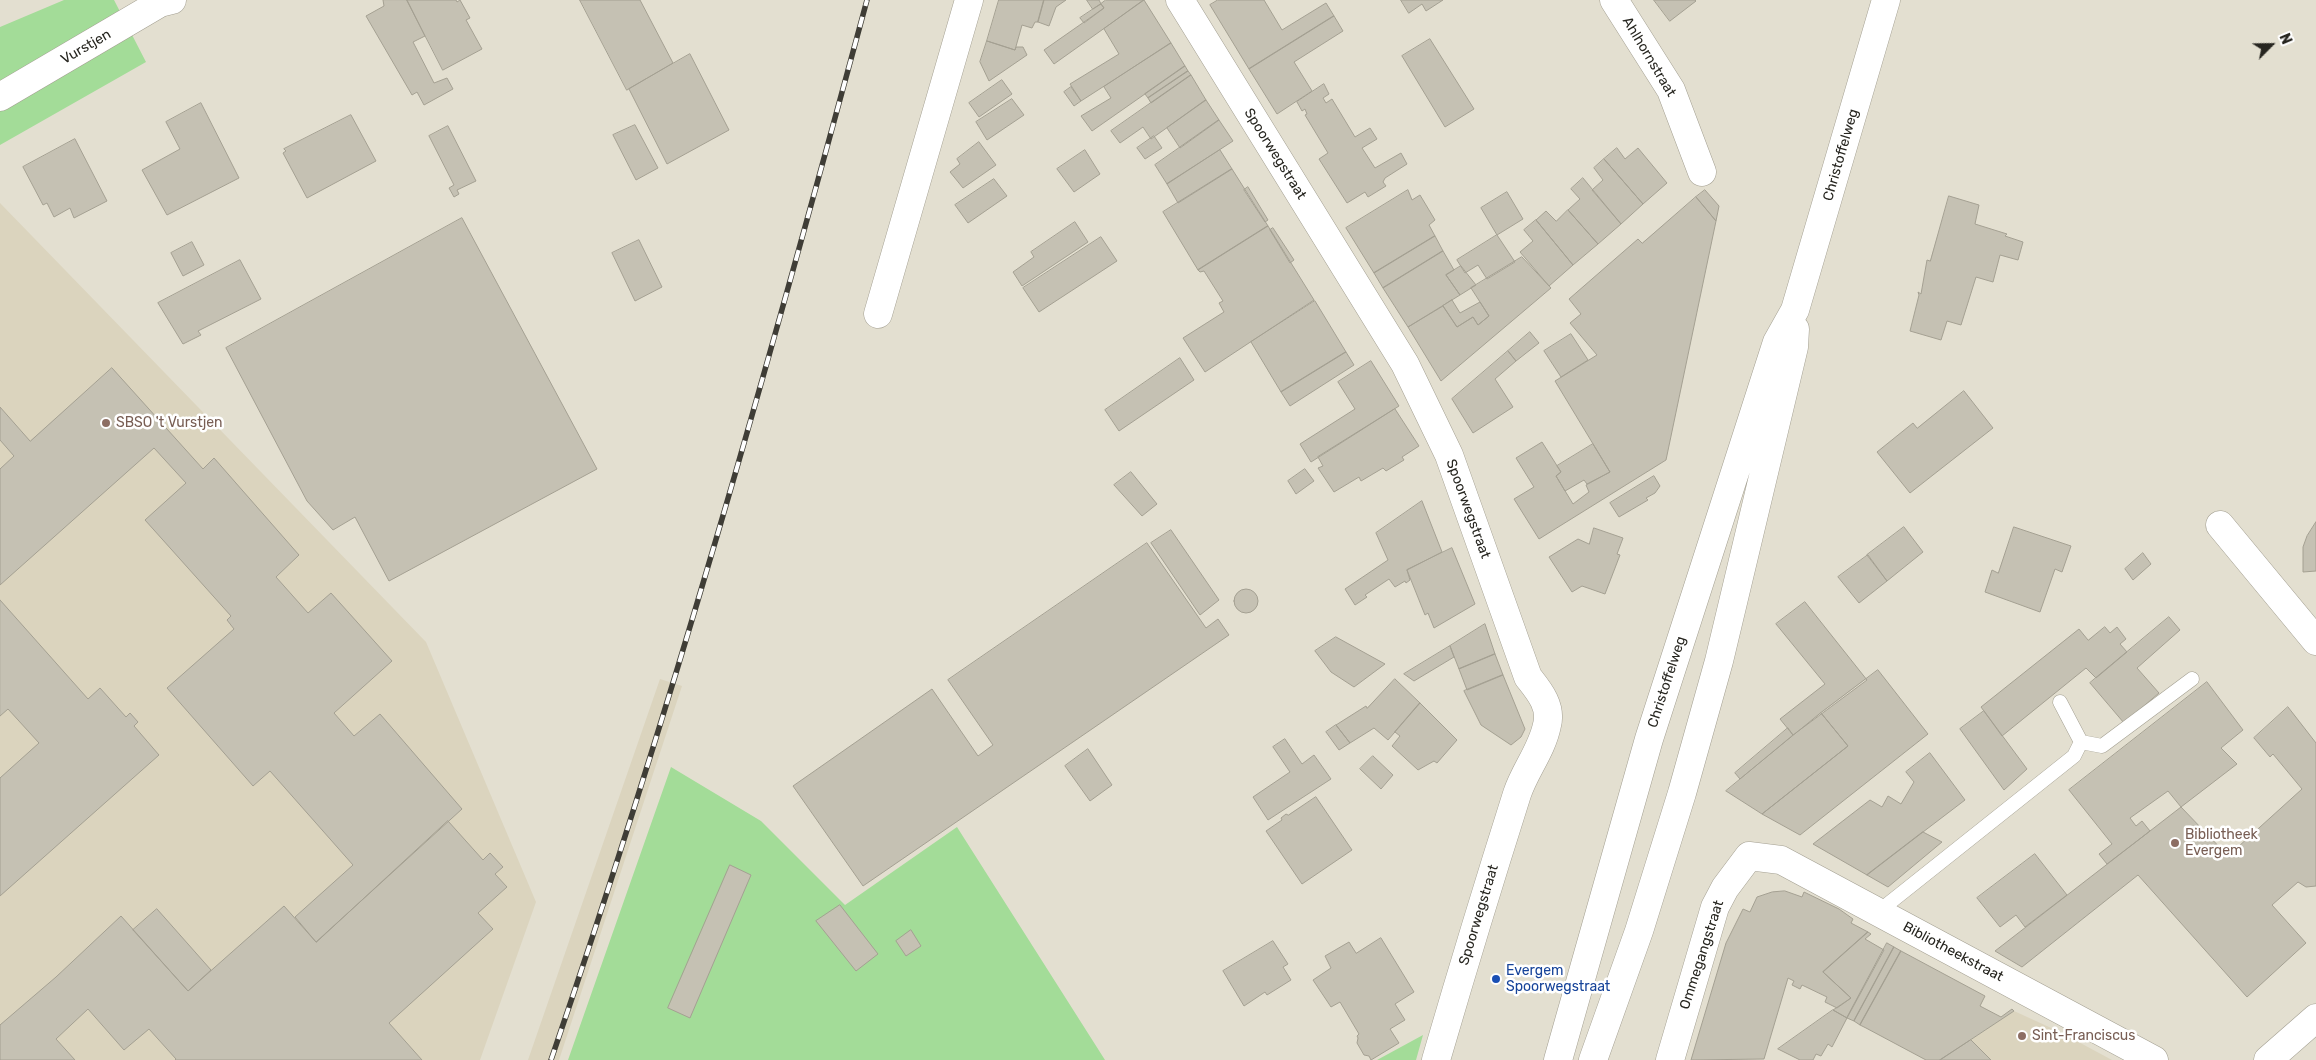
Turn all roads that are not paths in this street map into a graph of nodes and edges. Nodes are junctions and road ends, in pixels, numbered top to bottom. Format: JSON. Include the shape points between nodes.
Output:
{"nodes":[{"id":1,"x":172,"y":0,"type":"edge"},
{"id":2,"x":969,"y":0,"type":"edge"},
{"id":3,"x":1180,"y":0,"type":"edge"},
{"id":4,"x":1614,"y":0,"type":"edge"},
{"id":5,"x":1886,"y":0,"type":"edge"},
{"id":6,"x":0,"y":97,"type":"edge"},
{"id":7,"x":1702,"y":172,"type":"dead end"},
{"id":8,"x":1795,"y":310,"type":"junction"},
{"id":9,"x":878,"y":314,"type":"dead end"},
{"id":10,"x":2220,"y":525,"type":"dead end"},
{"id":11,"x":2316,"y":641,"type":"edge"},
{"id":12,"x":2192,"y":680,"type":"dead end"},
{"id":13,"x":2060,"y":702,"type":"dead end"},
{"id":14,"x":2081,"y":742,"type":"junction"},
{"id":15,"x":1749,"y":856,"type":"joint"},
{"id":16,"x":1878,"y":912,"type":"junction"},
{"id":17,"x":2316,"y":1018,"type":"edge"},
{"id":18,"x":1436,"y":1060,"type":"edge"},
{"id":19,"x":1558,"y":1060,"type":"edge"},
{"id":20,"x":1593,"y":1060,"type":"edge"},
{"id":21,"x":1670,"y":1060,"type":"edge"},
{"id":22,"x":2154,"y":1060,"type":"edge"},
{"id":23,"x":2268,"y":1060,"type":"edge"}],
"edges":[{"from":1,"to":6,"type":"street","name":"Vurstjen","via":[[160,3]]},
{"from":2,"to":9,"type":"street"},
{"from":3,"to":18,"type":"street","name":"Spoorwegstraat","via":[[1406,364],[1449,455],[1528,677],[1547,707],[1548,724],[1540,747],[1523,776]]},
{"from":4,"to":7,"type":"street","name":"Ahlhornstraat","via":[[1671,90]]},
{"from":5,"to":8,"type":"street","name":"Christoffelweg"},
{"from":8,"to":19,"type":"street","name":"Christoffelweg","via":[[1777,342],[1652,730]]},
{"from":8,"to":20,"type":"street","name":"Christoffelweg","via":[[1794,347],[1719,661],[1639,931]]},
{"from":10,"to":11,"type":"street"},
{"from":12,"to":14,"type":"lane","via":[[2102,746]]},
{"from":13,"to":14,"type":"lane"},
{"from":14,"to":16,"type":"lane","via":[[2074,756]]},
{"from":15,"to":16,"type":"street","name":"Bibliotheekstraat","via":[[1781,860]]},
{"from":15,"to":21,"type":"street","name":"Ommegangstraat","via":[[1715,907]]},
{"from":16,"to":22,"type":"street","name":"Bibliotheekstraat"},
{"from":17,"to":23,"type":"street"}]}
